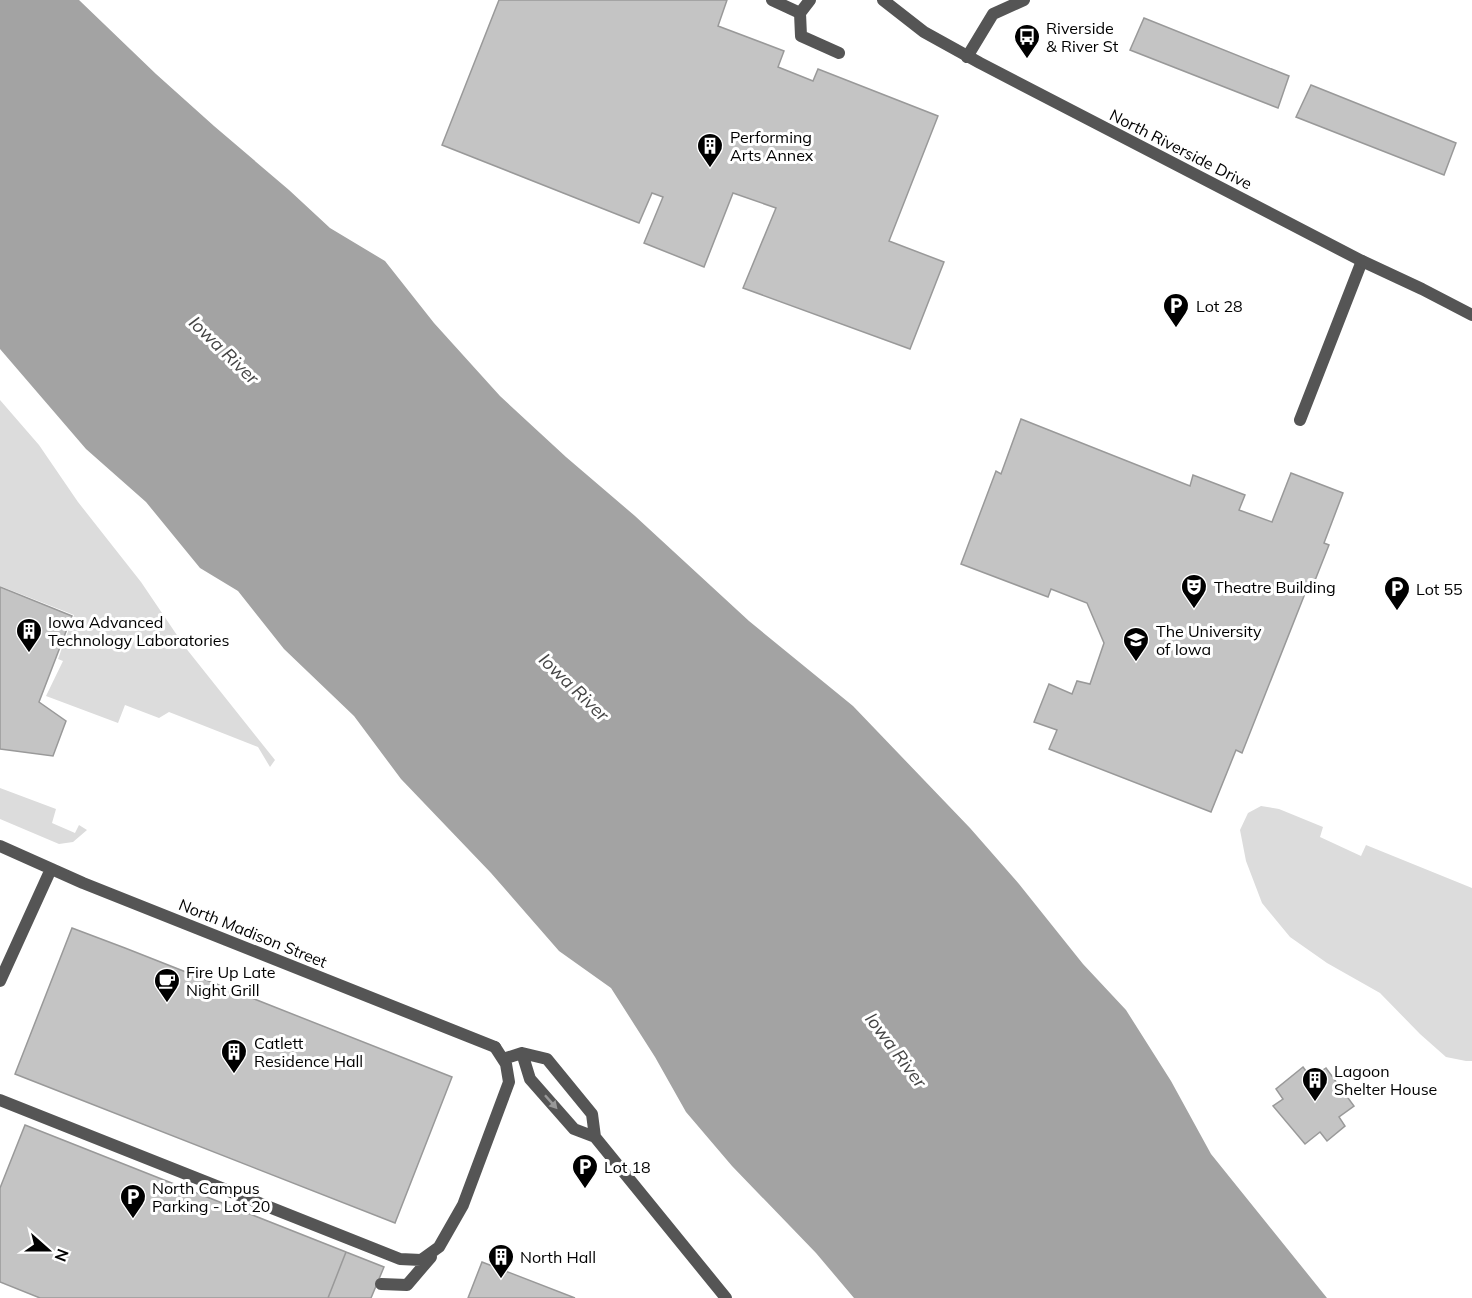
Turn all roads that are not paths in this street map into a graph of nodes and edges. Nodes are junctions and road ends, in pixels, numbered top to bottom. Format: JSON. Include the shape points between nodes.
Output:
{"nodes":[{"id":1,"x":772,"y":0,"type":"edge"},
{"id":2,"x":810,"y":0,"type":"edge"},
{"id":3,"x":883,"y":0,"type":"edge"},
{"id":4,"x":1024,"y":0,"type":"edge"},
{"id":5,"x":800,"y":13,"type":"junction"},
{"id":6,"x":838,"y":54,"type":"dead end"},
{"id":7,"x":968,"y":57,"type":"junction"},
{"id":8,"x":1362,"y":261,"type":"junction"},
{"id":9,"x":1472,"y":315,"type":"edge"},
{"id":10,"x":1300,"y":420,"type":"dead end"},
{"id":11,"x":0,"y":846,"type":"edge"},
{"id":12,"x":51,"y":869,"type":"junction"},
{"id":13,"x":0,"y":981,"type":"edge"},
{"id":14,"x":522,"y":1053,"type":"junction"},
{"id":15,"x":503,"y":1059,"type":"junction"},
{"id":16,"x":0,"y":1100,"type":"edge"},
{"id":17,"x":595,"y":1137,"type":"junction"},
{"id":18,"x":440,"y":1247,"type":"junction"},
{"id":19,"x":381,"y":1284,"type":"dead end"},
{"id":20,"x":726,"y":1298,"type":"edge"}],
"edges":[{"from":1,"to":5,"type":"street"},
{"from":2,"to":5,"type":"street"},
{"from":3,"to":7,"type":"street","name":"North Riverside Drive","via":[[924,32]]},
{"from":4,"to":7,"type":"street","via":[[993,14]]},
{"from":5,"to":6,"type":"street","via":[[801,36]]},
{"from":7,"to":8,"type":"street","name":"North Riverside Drive"},
{"from":8,"to":9,"type":"street","name":"North Riverside Drive"},
{"from":8,"to":10,"type":"street"},
{"from":11,"to":12,"type":"street","name":"North Madison Street"},
{"from":12,"to":13,"type":"street"},
{"from":12,"to":15,"type":"street","name":"North Madison Street","via":[[495,1047]]},
{"from":14,"to":15,"type":"street"},
{"from":14,"to":17,"type":"street","one_way":true,"via":[[530,1079],[574,1129]]},
{"from":14,"to":17,"type":"street","via":[[547,1059],[592,1114]]},
{"from":15,"to":18,"type":"street","via":[[509,1082],[463,1205]]},
{"from":16,"to":18,"type":"street","via":[[400,1259],[421,1260]]},
{"from":17,"to":20,"type":"street"},
{"from":18,"to":19,"type":"street","via":[[407,1285]]}]}
